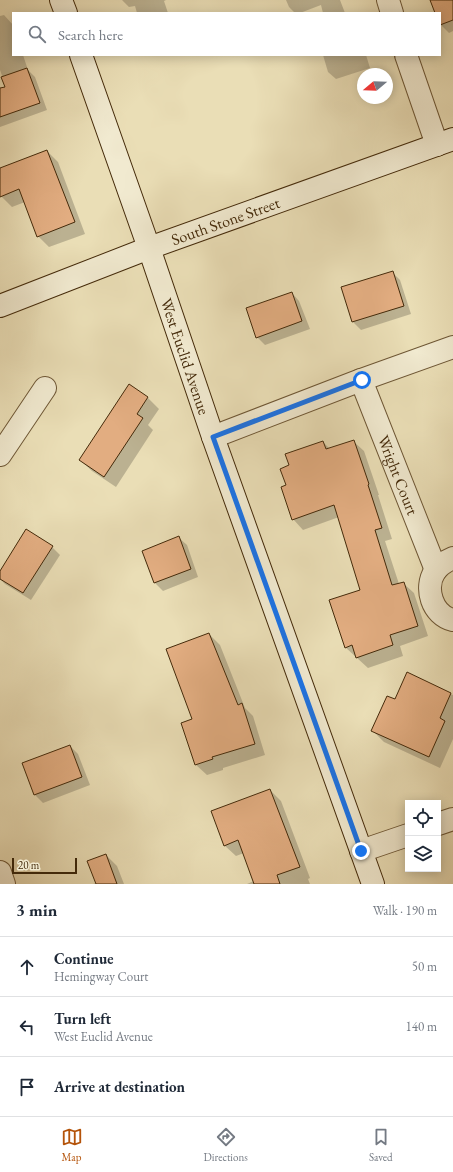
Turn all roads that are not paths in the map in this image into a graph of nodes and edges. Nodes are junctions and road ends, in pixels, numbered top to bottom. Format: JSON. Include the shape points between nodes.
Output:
{"nodes":[{"id":1,"x":61,"y":0,"type":"edge"},
{"id":2,"x":388,"y":0,"type":"edge"},
{"id":3,"x":66,"y":12,"type":"edge"},
{"id":4,"x":392,"y":12,"type":"edge"},
{"id":5,"x":81,"y":56,"type":"edge"},
{"id":6,"x":406,"y":56,"type":"edge"},
{"id":7,"x":445,"y":142,"type":"edge"},
{"id":8,"x":149,"y":248,"type":"junction"},
{"id":9,"x":0,"y":306,"type":"edge"},
{"id":10,"x":453,"y":346,"type":"edge"},
{"id":11,"x":362,"y":380,"type":"junction"},
{"id":12,"x":45,"y":388,"type":"dead end"},
{"id":13,"x":213,"y":437,"type":"junction"},
{"id":14,"x":0,"y":455,"type":"edge"},
{"id":15,"x":444,"y":564,"type":"edge"},
{"id":16,"x":453,"y":620,"type":"edge"},
{"id":17,"x":453,"y":819,"type":"edge"},
{"id":18,"x":441,"y":823,"type":"edge"},
{"id":19,"x":405,"y":836,"type":"edge"},
{"id":20,"x":361,"y":851,"type":"junction"},
{"id":21,"x":0,"y":872,"type":"edge"},
{"id":22,"x":4,"y":884,"type":"edge"},
{"id":23,"x":373,"y":884,"type":"edge"}],
"edges":[{"from":1,"to":3,"type":"street"},
{"from":2,"to":4,"type":"street"},
{"from":5,"to":8,"type":"street","name":"West Euclid Avenue"},
{"from":6,"to":7,"type":"street"},
{"from":7,"to":8,"type":"street","name":"South Stone Street"},
{"from":8,"to":9,"type":"street","name":"South Stone Street"},
{"from":8,"to":13,"type":"street","name":"West Euclid Avenue"},
{"from":10,"to":11,"type":"street"},
{"from":11,"to":13,"type":"street"},
{"from":11,"to":15,"type":"street","name":"Wright Court"},
{"from":12,"to":14,"type":"street"},
{"from":13,"to":20,"type":"street","name":"West Euclid Avenue"},
{"from":15,"to":16,"type":"street","name":"Wright Court","via":[[431,578],[431,597],[434,606]]},
{"from":17,"to":18,"type":"street"},
{"from":19,"to":20,"type":"street"},
{"from":20,"to":23,"type":"street","name":"West Euclid Avenue"},
{"from":21,"to":22,"type":"street"}]}
